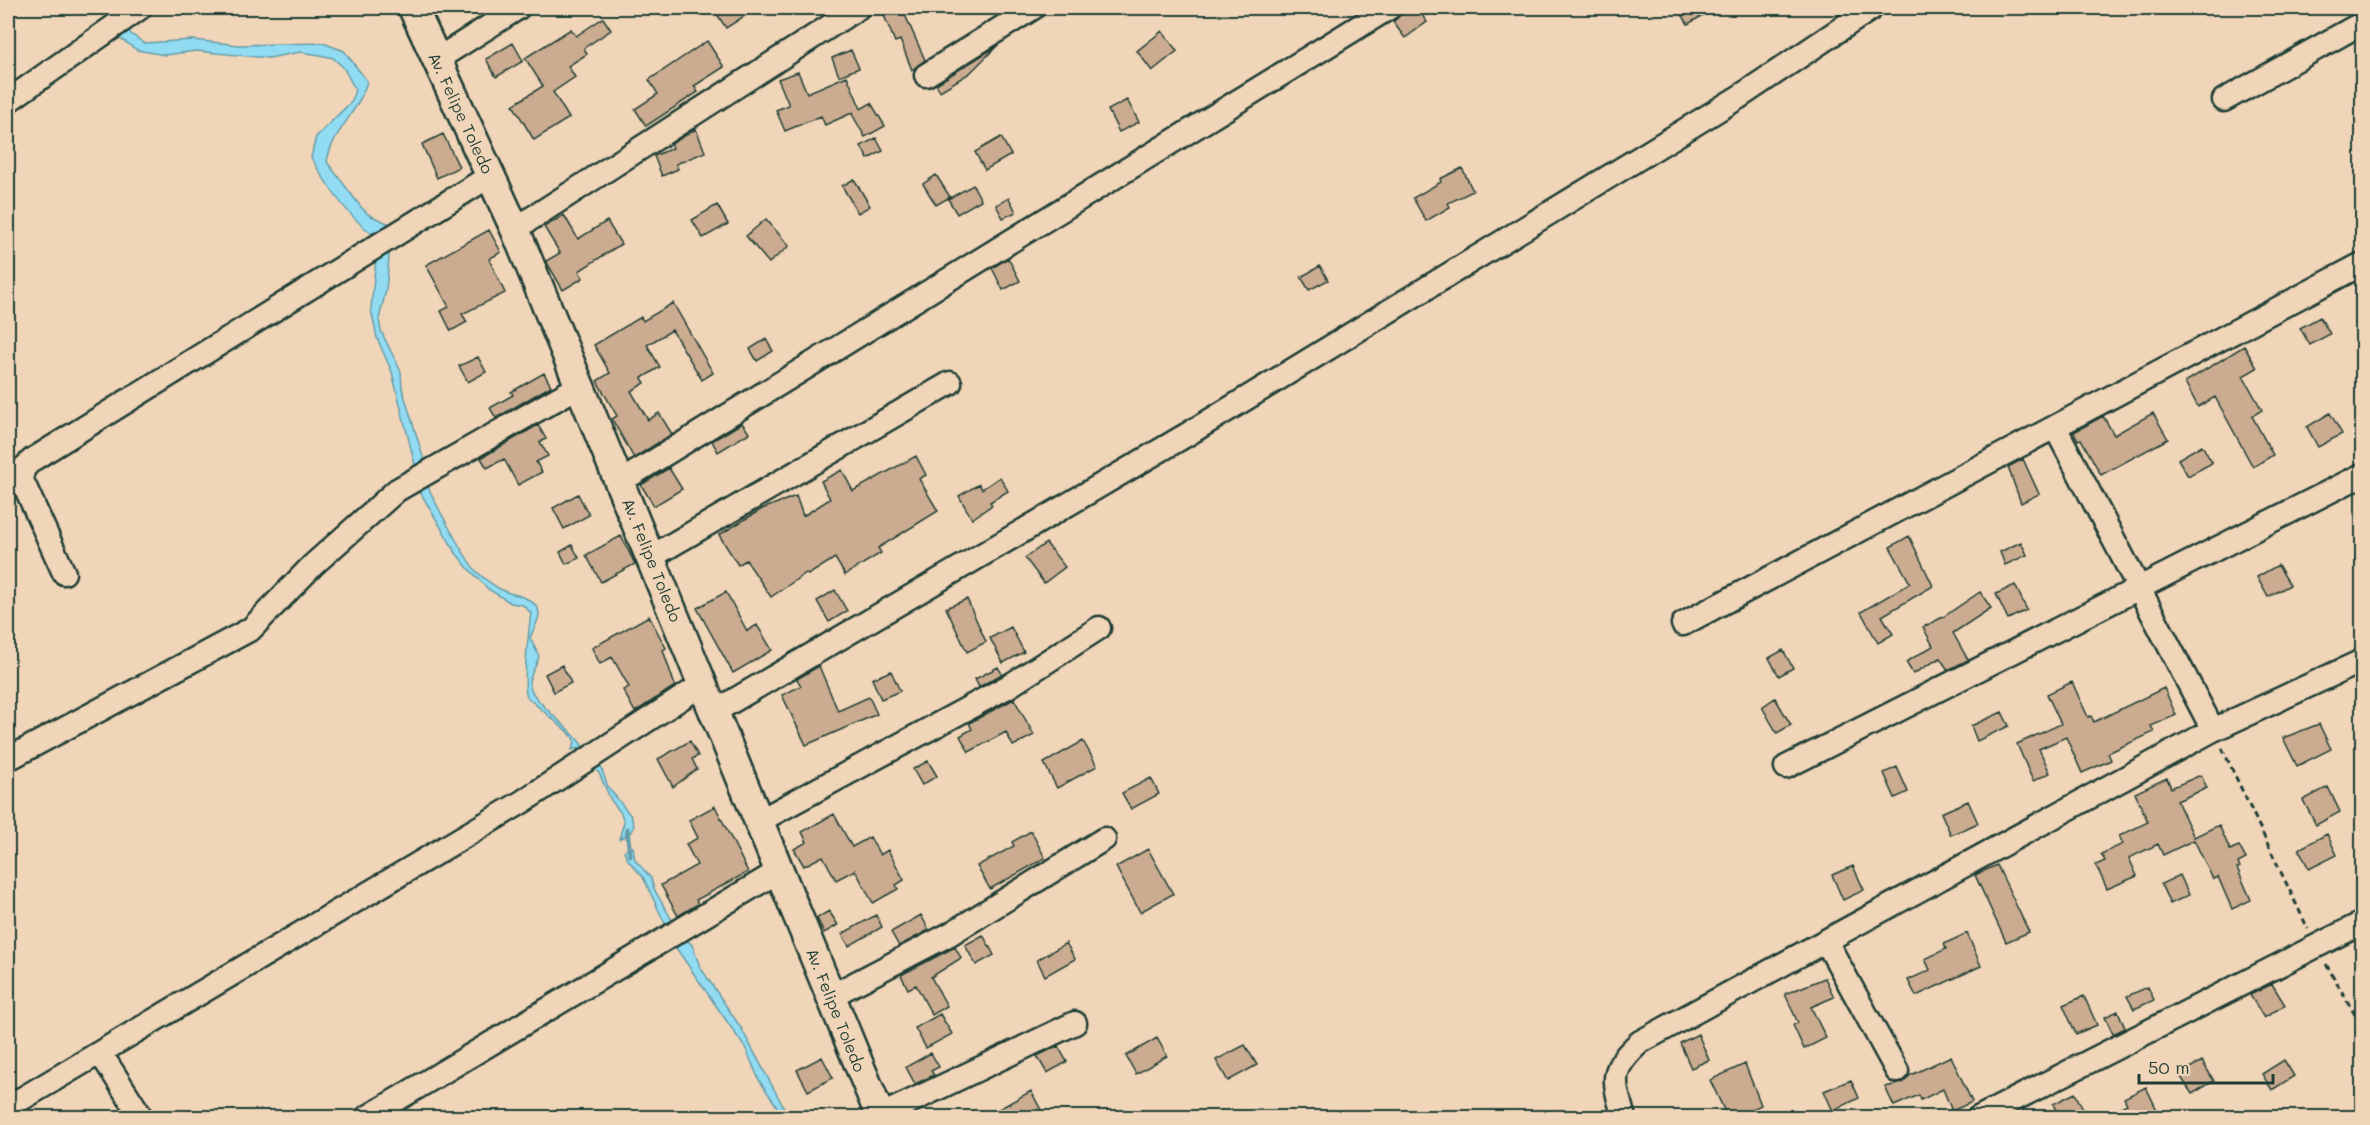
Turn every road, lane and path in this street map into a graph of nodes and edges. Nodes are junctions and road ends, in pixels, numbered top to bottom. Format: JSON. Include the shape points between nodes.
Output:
{"nodes":[{"id":1,"x":140,"y":8,"type":"edge"},
{"id":2,"x":413,"y":8,"type":"edge"},
{"id":3,"x":518,"y":8,"type":"edge"},
{"id":4,"x":858,"y":8,"type":"edge"},
{"id":5,"x":1033,"y":8,"type":"edge"},
{"id":6,"x":1389,"y":8,"type":"edge"},
{"id":7,"x":1872,"y":8,"type":"edge"},
{"id":8,"x":2362,"y":23,"type":"edge"},
{"id":9,"x":436,"y":60,"type":"junction"},
{"id":10,"x":926,"y":75,"type":"dead end"},
{"id":11,"x":2224,"y":100,"type":"dead end"},
{"id":12,"x":8,"y":101,"type":"edge"},
{"id":13,"x":490,"y":176,"type":"junction"},
{"id":14,"x":515,"y":229,"type":"junction"},
{"id":15,"x":2362,"y":264,"type":"edge"},
{"id":16,"x":950,"y":383,"type":"dead end"},
{"id":17,"x":581,"y":385,"type":"junction"},
{"id":18,"x":2055,"y":427,"type":"junction"},
{"id":19,"x":2362,"y":475,"type":"edge"},
{"id":20,"x":620,"y":482,"type":"junction"},
{"id":21,"x":651,"y":557,"type":"junction"},
{"id":22,"x":64,"y":573,"type":"dead end"},
{"id":23,"x":2139,"y":588,"type":"junction"},
{"id":24,"x":1683,"y":624,"type":"dead end"},
{"id":25,"x":1099,"y":628,"type":"dead end"},
{"id":26,"x":2362,"y":662,"type":"edge"},
{"id":27,"x":703,"y":684,"type":"junction"},
{"id":28,"x":714,"y":712,"type":"junction"},
{"id":29,"x":2213,"y":730,"type":"junction"},
{"id":30,"x":8,"y":759,"type":"edge"},
{"id":31,"x":1786,"y":767,"type":"dead end"},
{"id":32,"x":759,"y":821,"type":"junction"},
{"id":33,"x":1104,"y":839,"type":"dead end"},
{"id":34,"x":779,"y":871,"type":"junction"},
{"id":35,"x":2362,"y":922,"type":"edge"},
{"id":36,"x":1826,"y":941,"type":"junction"},
{"id":37,"x":2316,"y":946,"type":"junction"},
{"id":38,"x":831,"y":996,"type":"junction"},
{"id":39,"x":1075,"y":1023,"type":"dead end"},
{"id":40,"x":2362,"y":1027,"type":"edge"},
{"id":41,"x":101,"y":1054,"type":"junction"},
{"id":42,"x":1897,"y":1071,"type":"dead end"},
{"id":43,"x":8,"y":1107,"type":"edge"},
{"id":44,"x":880,"y":1117,"type":"edge"},
{"id":45,"x":142,"y":1118,"type":"edge"},
{"id":46,"x":366,"y":1118,"type":"edge"},
{"id":47,"x":1624,"y":1118,"type":"edge"},
{"id":48,"x":1978,"y":1118,"type":"edge"}],
"edges":[{"from":1,"to":12,"type":"street"},
{"from":2,"to":9,"type":"main road","name":"Av. Felipe Toledo"},
{"from":3,"to":9,"type":"street"},
{"from":4,"to":14,"type":"street"},
{"from":5,"to":10,"type":"street"},
{"from":6,"to":20,"type":"street"},
{"from":7,"to":28,"type":"street","via":[[1739,97],[1188,434]]},
{"from":8,"to":11,"type":"street"},
{"from":9,"to":13,"type":"main road","name":"Av. Felipe Toledo"},
{"from":13,"to":14,"type":"main road","name":"Av. Felipe Toledo"},
{"from":13,"to":22,"type":"street","via":[[32,460],[21,478]]},
{"from":14,"to":17,"type":"main road","name":"Av. Felipe Toledo"},
{"from":15,"to":18,"type":"street"},
{"from":16,"to":21,"type":"street"},
{"from":17,"to":20,"type":"main road","name":"Av. Felipe Toledo"},
{"from":17,"to":30,"type":"street","via":[[397,490],[313,565],[251,629]]},
{"from":18,"to":23,"type":"street"},
{"from":18,"to":24,"type":"street"},
{"from":19,"to":23,"type":"street"},
{"from":20,"to":21,"type":"main road","name":"Av. Felipe Toledo"},
{"from":21,"to":27,"type":"main road","name":"Av. Felipe Toledo"},
{"from":23,"to":29,"type":"street"},
{"from":23,"to":31,"type":"street"},
{"from":25,"to":32,"type":"street","via":[[1009,686]]},
{"from":26,"to":29,"type":"street"},
{"from":27,"to":28,"type":"main road","name":"Av. Felipe Toledo"},
{"from":27,"to":41,"type":"street","via":[[522,802]]},
{"from":28,"to":32,"type":"main road","name":"Av. Felipe Toledo"},
{"from":29,"to":36,"type":"street"},
{"from":29,"to":37,"type":"path"},
{"from":32,"to":34,"type":"main road","name":"Av. Felipe Toledo"},
{"from":33,"to":38,"type":"street","via":[[950,934]]},
{"from":34,"to":38,"type":"main road","name":"Av. Felipe Toledo"},
{"from":34,"to":46,"type":"street"},
{"from":35,"to":37,"type":"street"},
{"from":36,"to":42,"type":"street"},
{"from":36,"to":47,"type":"street","via":[[1640,1042],[1620,1060],[1615,1085]]},
{"from":37,"to":40,"type":"path"},
{"from":37,"to":48,"type":"street"},
{"from":38,"to":44,"type":"main road","name":"Av. Felipe Toledo"},
{"from":39,"to":44,"type":"street"},
{"from":41,"to":43,"type":"street"},
{"from":41,"to":45,"type":"street"}]}
